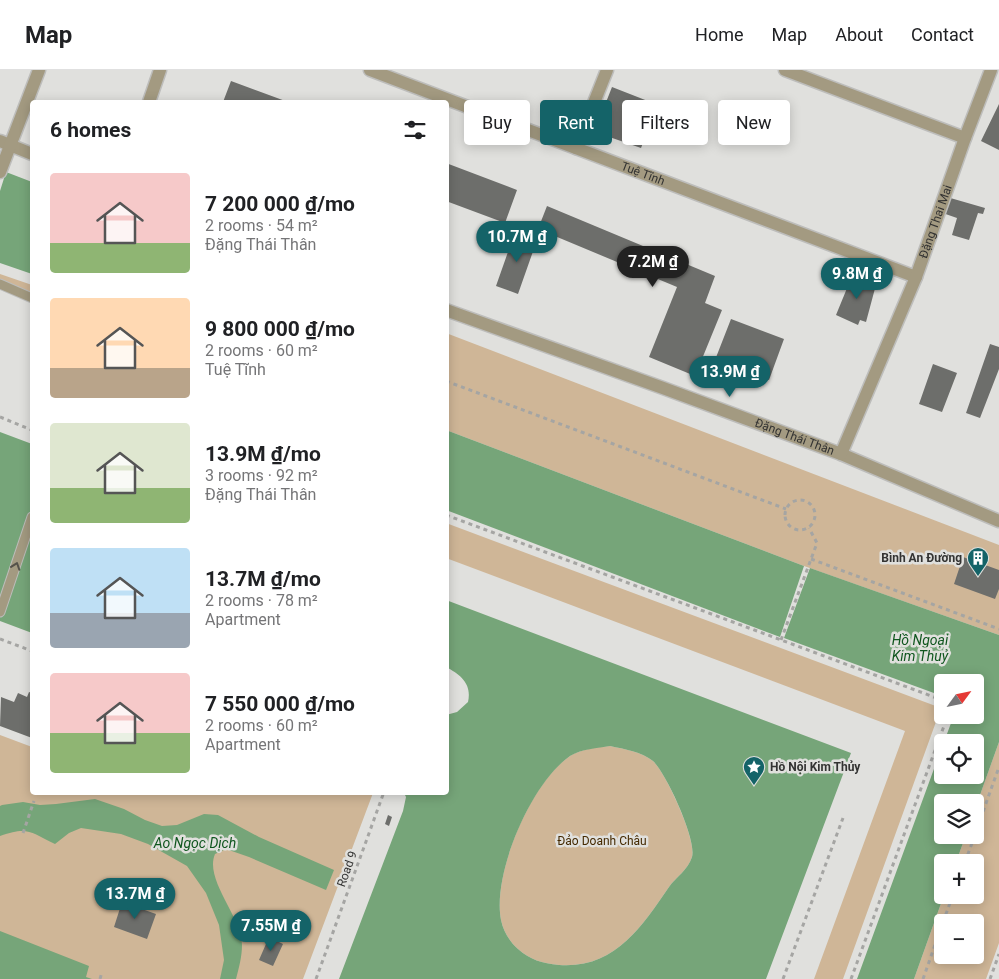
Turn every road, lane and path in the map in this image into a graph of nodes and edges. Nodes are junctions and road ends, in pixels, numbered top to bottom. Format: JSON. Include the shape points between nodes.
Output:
{"nodes":[{"id":1,"x":39,"y":70,"type":"edge"},
{"id":2,"x":160,"y":70,"type":"edge"},
{"id":3,"x":370,"y":70,"type":"edge"},
{"id":4,"x":607,"y":70,"type":"edge"},
{"id":5,"x":785,"y":70,"type":"edge"},
{"id":6,"x":991,"y":70,"type":"edge"},
{"id":7,"x":150,"y":100,"type":"edge"},
{"id":8,"x":965,"y":138,"type":"junction"},
{"id":9,"x":6,"y":143,"type":"edge"},
{"id":10,"x":576,"y":148,"type":"junction"},
{"id":11,"x":30,"y":153,"type":"edge"},
{"id":12,"x":0,"y":172,"type":"edge"},
{"id":13,"x":916,"y":278,"type":"junction"},
{"id":14,"x":0,"y":284,"type":"edge"},
{"id":15,"x":30,"y":297,"type":"edge"},
{"id":16,"x":449,"y":311,"type":"edge"},
{"id":17,"x":449,"y":382,"type":"edge"},
{"id":18,"x":0,"y":417,"type":"edge"},
{"id":19,"x":30,"y":429,"type":"edge"},
{"id":20,"x":841,"y":454,"type":"junction"},
{"id":21,"x":786,"y":509,"type":"junction"},
{"id":22,"x":449,"y":516,"type":"edge"},
{"id":23,"x":999,"y":521,"type":"edge"},
{"id":24,"x":30,"y":523,"type":"edge"},
{"id":25,"x":809,"y":528,"type":"junction"},
{"id":26,"x":811,"y":559,"type":"junction"},
{"id":27,"x":0,"y":612,"type":"edge"},
{"id":28,"x":999,"y":629,"type":"edge"},
{"id":29,"x":0,"y":638,"type":"edge"},
{"id":30,"x":782,"y":638,"type":"junction"},
{"id":31,"x":30,"y":651,"type":"edge"},
{"id":32,"x":934,"y":697,"type":"edge"},
{"id":33,"x":945,"y":724,"type":"edge"},
{"id":34,"x":999,"y":768,"type":"edge"},
{"id":35,"x":383,"y":795,"type":"edge"},
{"id":36,"x":34,"y":801,"type":"dead end"},
{"id":37,"x":984,"y":810,"type":"edge"},
{"id":38,"x":842,"y":818,"type":"dead end"},
{"id":39,"x":22,"y":833,"type":"dead end"},
{"id":40,"x":934,"y":949,"type":"edge"},
{"id":41,"x":999,"y":954,"type":"edge"},
{"id":42,"x":102,"y":972,"type":"dead end"},
{"id":43,"x":100,"y":979,"type":"edge"},
{"id":44,"x":316,"y":979,"type":"edge"},
{"id":45,"x":783,"y":979,"type":"edge"},
{"id":46,"x":851,"y":979,"type":"edge"},
{"id":47,"x":923,"y":979,"type":"edge"},
{"id":48,"x":990,"y":979,"type":"edge"}],
"edges":[{"from":1,"to":9,"type":"street"},
{"from":2,"to":7,"type":"street"},
{"from":3,"to":10,"type":"street","name":"Tuệ Tĩnh"},
{"from":4,"to":10,"type":"street"},
{"from":5,"to":8,"type":"street"},
{"from":6,"to":8,"type":"street","name":"Đặng Thai Mai"},
{"from":8,"to":13,"type":"street","name":"Đặng Thai Mai"},
{"from":9,"to":11,"type":"street"},
{"from":9,"to":12,"type":"street"},
{"from":10,"to":13,"type":"street","name":"Tuệ Tĩnh"},
{"from":13,"to":20,"type":"street","name":"Đặng Thai Mai"},
{"from":14,"to":15,"type":"lane"},
{"from":16,"to":20,"type":"street","name":"Đặng Thái Thân"},
{"from":17,"to":21,"type":"path"},
{"from":18,"to":19,"type":"path"},
{"from":20,"to":23,"type":"street","name":"Đặng Thái Thân"},
{"from":21,"to":25,"type":"path","via":[[784,517],[787,524],[794,529]]},
{"from":21,"to":25,"type":"path","via":[[790,503],[806,501],[815,513]]},
{"from":22,"to":30,"type":"path"},
{"from":27,"to":24,"type":"lane","one_way":true},
{"from":25,"to":26,"type":"path","via":[[817,543]]},
{"from":26,"to":28,"type":"path"},
{"from":26,"to":30,"type":"path"},
{"from":29,"to":31,"type":"path"},
{"from":30,"to":32,"type":"path"},
{"from":33,"to":46,"type":"path"},
{"from":34,"to":37,"type":"path"},
{"from":35,"to":44,"type":"path","name":"Road 9"},
{"from":36,"to":39,"type":"path"},
{"from":38,"to":45,"type":"path"},
{"from":40,"to":47,"type":"path"},
{"from":41,"to":48,"type":"path"},
{"from":42,"to":43,"type":"path"}]}
